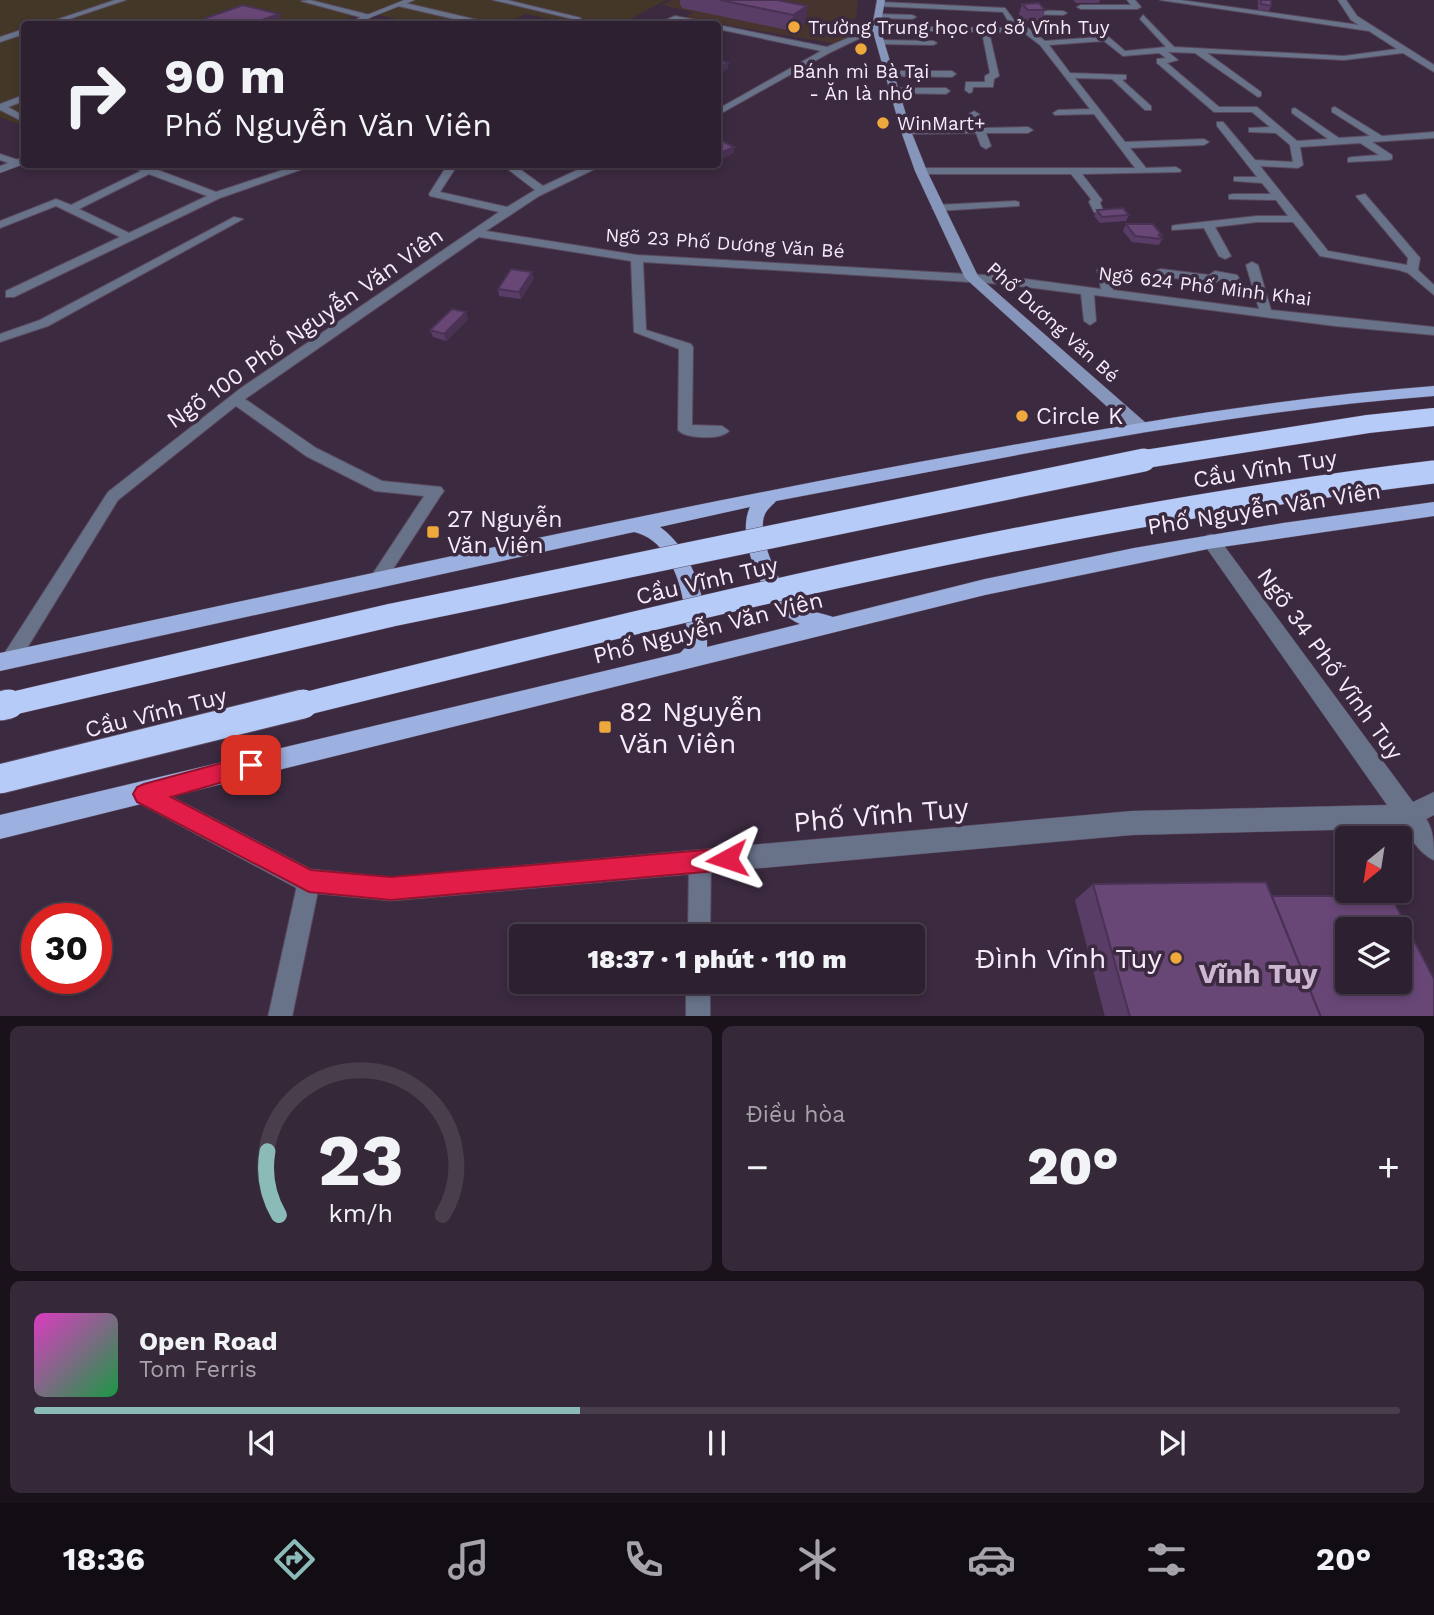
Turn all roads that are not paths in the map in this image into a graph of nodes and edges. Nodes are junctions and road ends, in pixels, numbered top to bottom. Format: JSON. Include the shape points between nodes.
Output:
{"nodes":[{"id":1,"x":122,"y":0,"type":"edge"},
{"id":2,"x":411,"y":0,"type":"edge"},
{"id":3,"x":497,"y":0,"type":"edge"},
{"id":4,"x":1131,"y":0,"type":"edge"},
{"id":5,"x":1164,"y":0,"type":"edge"},
{"id":6,"x":1342,"y":0,"type":"edge"},
{"id":7,"x":305,"y":1,"type":"edge"},
{"id":8,"x":1204,"y":3,"type":"edge"},
{"id":9,"x":401,"y":4,"type":"junction"},
{"id":10,"x":961,"y":4,"type":"edge"},
{"id":11,"x":1081,"y":7,"type":"dead end"},
{"id":12,"x":879,"y":12,"type":"edge"},
{"id":13,"x":1006,"y":12,"type":"junction"},
{"id":14,"x":1274,"y":12,"type":"junction"},
{"id":15,"x":1063,"y":13,"type":"dead end"},
{"id":16,"x":366,"y":17,"type":"junction"},
{"id":17,"x":912,"y":17,"type":"dead end"},
{"id":18,"x":1143,"y":17,"type":"dead end"},
{"id":19,"x":577,"y":18,"type":"dead end"},
{"id":20,"x":57,"y":21,"type":"edge"},
{"id":21,"x":356,"y":21,"type":"edge"},
{"id":22,"x":471,"y":21,"type":"edge"},
{"id":23,"x":668,"y":21,"type":"edge"},
{"id":24,"x":691,"y":21,"type":"edge"},
{"id":25,"x":1101,"y":25,"type":"dead end"},
{"id":26,"x":1280,"y":27,"type":"dead end"},
{"id":27,"x":721,"y":28,"type":"edge"},
{"id":28,"x":985,"y":29,"type":"junction"},
{"id":29,"x":1017,"y":29,"type":"junction"},
{"id":30,"x":1373,"y":29,"type":"junction"},
{"id":31,"x":21,"y":33,"type":"edge"},
{"id":32,"x":0,"y":40,"type":"edge"},
{"id":33,"x":1106,"y":40,"type":"junction"},
{"id":34,"x":881,"y":42,"type":"junction"},
{"id":35,"x":1043,"y":43,"type":"junction"},
{"id":36,"x":933,"y":46,"type":"dead end"},
{"id":37,"x":828,"y":50,"type":"junction"},
{"id":38,"x":1166,"y":50,"type":"junction"},
{"id":39,"x":1197,"y":50,"type":"junction"},
{"id":40,"x":1406,"y":50,"type":"junction"},
{"id":41,"x":1434,"y":69,"type":"edge"},
{"id":42,"x":890,"y":74,"type":"junction"},
{"id":43,"x":952,"y":74,"type":"dead end"},
{"id":44,"x":1068,"y":75,"type":"junction"},
{"id":45,"x":969,"y":90,"type":"dead end"},
{"id":46,"x":947,"y":91,"type":"dead end"},
{"id":47,"x":895,"y":92,"type":"junction"},
{"id":48,"x":1258,"y":94,"type":"dead end"},
{"id":49,"x":21,"y":99,"type":"edge"},
{"id":50,"x":0,"y":107,"type":"edge"},
{"id":51,"x":1148,"y":108,"type":"dead end"},
{"id":52,"x":1335,"y":110,"type":"dead end"},
{"id":53,"x":721,"y":111,"type":"edge"},
{"id":54,"x":1096,"y":111,"type":"junction"},
{"id":55,"x":1295,"y":111,"type":"dead end"},
{"id":56,"x":1058,"y":113,"type":"dead end"},
{"id":57,"x":974,"y":114,"type":"dead end"},
{"id":58,"x":21,"y":118,"type":"edge"},
{"id":59,"x":1220,"y":124,"type":"dead end"},
{"id":60,"x":1028,"y":130,"type":"dead end"},
{"id":61,"x":1252,"y":130,"type":"dead end"},
{"id":62,"x":1278,"y":130,"type":"junction"},
{"id":63,"x":906,"y":131,"type":"junction"},
{"id":64,"x":980,"y":131,"type":"junction"},
{"id":65,"x":1434,"y":135,"type":"edge"},
{"id":66,"x":1381,"y":139,"type":"junction"},
{"id":67,"x":1364,"y":141,"type":"junction"},
{"id":68,"x":1204,"y":142,"type":"dead end"},
{"id":69,"x":1338,"y":142,"type":"junction"},
{"id":70,"x":1295,"y":144,"type":"junction"},
{"id":71,"x":1123,"y":145,"type":"junction"},
{"id":72,"x":986,"y":146,"type":"dead end"},
{"id":73,"x":0,"y":157,"type":"edge"},
{"id":74,"x":1352,"y":160,"type":"dead end"},
{"id":75,"x":21,"y":162,"type":"edge"},
{"id":76,"x":1252,"y":163,"type":"junction"},
{"id":77,"x":141,"y":168,"type":"edge"},
{"id":78,"x":300,"y":168,"type":"edge"},
{"id":79,"x":450,"y":168,"type":"edge"},
{"id":80,"x":511,"y":168,"type":"edge"},
{"id":81,"x":591,"y":168,"type":"edge"},
{"id":82,"x":0,"y":170,"type":"edge"},
{"id":83,"x":1176,"y":170,"type":"dead end"},
{"id":84,"x":148,"y":171,"type":"junction"},
{"id":85,"x":1074,"y":171,"type":"junction"},
{"id":86,"x":1143,"y":171,"type":"junction"},
{"id":87,"x":921,"y":172,"type":"junction"},
{"id":88,"x":1238,"y":179,"type":"dead end"},
{"id":89,"x":1266,"y":180,"type":"junction"},
{"id":90,"x":541,"y":190,"type":"junction"},
{"id":91,"x":216,"y":196,"type":"junction"},
{"id":92,"x":1361,"y":196,"type":"dead end"},
{"id":93,"x":1233,"y":197,"type":"dead end"},
{"id":94,"x":1279,"y":197,"type":"junction"},
{"id":95,"x":1015,"y":204,"type":"dead end"},
{"id":96,"x":937,"y":208,"type":"junction"},
{"id":97,"x":71,"y":209,"type":"junction"},
{"id":98,"x":507,"y":210,"type":"junction"},
{"id":99,"x":1098,"y":210,"type":"edge"},
{"id":100,"x":238,"y":219,"type":"dead end"},
{"id":101,"x":1297,"y":219,"type":"junction"},
{"id":102,"x":0,"y":225,"type":"edge"},
{"id":103,"x":1208,"y":225,"type":"junction"},
{"id":104,"x":1176,"y":228,"type":"dead end"},
{"id":105,"x":477,"y":233,"type":"junction"},
{"id":106,"x":129,"y":237,"type":"junction"},
{"id":107,"x":1224,"y":256,"type":"dead end"},
{"id":108,"x":637,"y":258,"type":"junction"},
{"id":109,"x":1252,"y":265,"type":"dead end"},
{"id":110,"x":1102,"y":270,"type":"dead end"},
{"id":111,"x":1412,"y":271,"type":"junction"},
{"id":112,"x":1161,"y":273,"type":"dead end"},
{"id":113,"x":972,"y":278,"type":"junction"},
{"id":114,"x":1259,"y":289,"type":"junction"},
{"id":115,"x":1087,"y":290,"type":"junction"},
{"id":116,"x":1434,"y":292,"type":"edge"},
{"id":117,"x":1108,"y":293,"type":"junction"},
{"id":118,"x":10,"y":295,"type":"dead end"},
{"id":119,"x":1266,"y":313,"type":"junction"},
{"id":120,"x":1090,"y":321,"type":"dead end"},
{"id":121,"x":1434,"y":331,"type":"edge"},
{"id":122,"x":0,"y":338,"type":"edge"},
{"id":123,"x":1434,"y":391,"type":"edge"},
{"id":124,"x":236,"y":399,"type":"junction"},
{"id":125,"x":1434,"y":417,"type":"edge"},
{"id":126,"x":1140,"y":427,"type":"junction"},
{"id":127,"x":722,"y":431,"type":"dead end"},
{"id":128,"x":1434,"y":472,"type":"edge"},
{"id":129,"x":772,"y":496,"type":"junction"},
{"id":130,"x":1434,"y":509,"type":"edge"},
{"id":131,"x":632,"y":525,"type":"junction"},
{"id":132,"x":1212,"y":541,"type":"junction"},
{"id":133,"x":376,"y":581,"type":"junction"},
{"id":134,"x":837,"y":624,"type":"junction"},
{"id":135,"x":687,"y":659,"type":"junction"},
{"id":136,"x":5,"y":661,"type":"edge"},
{"id":137,"x":0,"y":706,"type":"edge"},
{"id":138,"x":0,"y":779,"type":"edge"},
{"id":139,"x":144,"y":794,"type":"junction"},
{"id":140,"x":1434,"y":803,"type":"edge"},
{"id":141,"x":1409,"y":816,"type":"junction"},
{"id":142,"x":0,"y":827,"type":"edge"},
{"id":143,"x":1434,"y":849,"type":"edge"},
{"id":144,"x":700,"y":861,"type":"junction"},
{"id":145,"x":309,"y":881,"type":"junction"},
{"id":146,"x":699,"y":924,"type":"edge"},
{"id":147,"x":698,"y":994,"type":"edge"},
{"id":148,"x":279,"y":1016,"type":"edge"},
{"id":149,"x":698,"y":1016,"type":"edge"}],
"edges":[{"from":1,"to":20,"type":"lane"},
{"from":2,"to":9,"type":"street"},
{"from":3,"to":19,"type":"lane"},
{"from":4,"to":11,"type":"lane","via":[[1137,7]]},
{"from":5,"to":8,"type":"lane"},
{"from":6,"to":30,"type":"lane","via":[[1354,18]]},
{"from":7,"to":16,"type":"lane"},
{"from":8,"to":14,"type":"lane"},
{"from":9,"to":16,"type":"street"},
{"from":9,"to":22,"type":"lane"},
{"from":10,"to":12,"type":"lane"},
{"from":10,"to":13,"type":"lane"},
{"from":12,"to":17,"type":"lane"},
{"from":12,"to":28,"type":"lane"},
{"from":12,"to":34,"type":"street","name":"Phố Dương Văn Bé"},
{"from":12,"to":37,"type":"lane"},
{"from":13,"to":15,"type":"lane"},
{"from":13,"to":29,"type":"lane"},
{"from":14,"to":26,"type":"lane","via":[[1285,24],[1276,24]]},
{"from":14,"to":30,"type":"lane"},
{"from":16,"to":21,"type":"street"},
{"from":18,"to":38,"type":"lane"},
{"from":23,"to":24,"type":"lane"},
{"from":25,"to":33,"type":"lane","via":[[1090,26]]},
{"from":27,"to":37,"type":"lane"},
{"from":28,"to":29,"type":"lane"},
{"from":28,"to":45,"type":"lane","via":[[995,76],[989,76],[990,85],[969,84]]},
{"from":29,"to":35,"type":"lane"},
{"from":30,"to":40,"type":"lane"},
{"from":31,"to":32,"type":"lane"},
{"from":33,"to":35,"type":"lane"},
{"from":33,"to":38,"type":"lane","via":[[1123,54]]},
{"from":34,"to":36,"type":"lane"},
{"from":34,"to":42,"type":"street","name":"Phố Dương Văn Bé"},
{"from":35,"to":44,"type":"lane"},
{"from":37,"to":53,"type":"lane"},
{"from":38,"to":39,"type":"lane"},
{"from":38,"to":62,"type":"lane","via":[[1174,60],[1160,61],[1217,110],[1254,109]]},
{"from":39,"to":40,"type":"lane","via":[[1344,58]]},
{"from":39,"to":48,"type":"lane"},
{"from":40,"to":41,"type":"lane"},
{"from":42,"to":43,"type":"lane"},
{"from":42,"to":47,"type":"street","name":"Phố Dương Văn Bé"},
{"from":44,"to":51,"type":"lane","via":[[1119,78]]},
{"from":44,"to":54,"type":"lane"},
{"from":46,"to":47,"type":"lane"},
{"from":47,"to":63,"type":"street","name":"Phố Dương Văn Bé"},
{"from":49,"to":50,"type":"lane"},
{"from":50,"to":58,"type":"lane"},
{"from":52,"to":66,"type":"lane"},
{"from":54,"to":56,"type":"lane"},
{"from":54,"to":71,"type":"lane"},
{"from":55,"to":69,"type":"lane"},
{"from":57,"to":64,"type":"lane"},
{"from":59,"to":76,"type":"lane"},
{"from":60,"to":64,"type":"lane"},
{"from":61,"to":62,"type":"lane"},
{"from":62,"to":70,"type":"lane"},
{"from":63,"to":64,"type":"lane"},
{"from":63,"to":87,"type":"street","name":"Phố Dương Văn Bé"},
{"from":64,"to":72,"type":"lane"},
{"from":65,"to":66,"type":"lane"},
{"from":66,"to":67,"type":"lane"},
{"from":67,"to":69,"type":"lane"},
{"from":67,"to":74,"type":"lane","via":[[1389,157]]},
{"from":68,"to":71,"type":"lane"},
{"from":69,"to":70,"type":"lane"},
{"from":70,"to":76,"type":"lane","via":[[1298,165]]},
{"from":71,"to":86,"type":"lane"},
{"from":73,"to":75,"type":"lane"},
{"from":75,"to":82,"type":"street"},
{"from":76,"to":89,"type":"lane"},
{"from":77,"to":84,"type":"lane"},
{"from":78,"to":91,"type":"lane"},
{"from":79,"to":98,"type":"lane","via":[[434,194]]},
{"from":80,"to":90,"type":"lane"},
{"from":81,"to":90,"type":"lane","name":"Ngõ 100 Phố Nguyễn Văn Viên"},
{"from":83,"to":86,"type":"lane"},
{"from":84,"to":91,"type":"lane"},
{"from":84,"to":97,"type":"lane"},
{"from":85,"to":86,"type":"lane"},
{"from":85,"to":87,"type":"lane"},
{"from":85,"to":99,"type":"lane","via":[[1097,201]]},
{"from":87,"to":96,"type":"street","name":"Phố Dương Văn Bé"},
{"from":88,"to":89,"type":"lane"},
{"from":89,"to":94,"type":"lane"},
{"from":90,"to":98,"type":"lane","name":"Ngõ 100 Phố Nguyễn Văn Viên"},
{"from":91,"to":106,"type":"lane"},
{"from":92,"to":111,"type":"lane","via":[[1413,258]]},
{"from":93,"to":94,"type":"lane"},
{"from":94,"to":101,"type":"lane"},
{"from":95,"to":96,"type":"lane"},
{"from":96,"to":113,"type":"street","name":"Phố Dương Văn Bé"},
{"from":97,"to":102,"type":"lane","via":[[56,202]]},
{"from":97,"to":106,"type":"lane"},
{"from":98,"to":105,"type":"lane","name":"Ngõ 100 Phố Nguyễn Văn Viên"},
{"from":100,"to":122,"type":"lane","via":[[44,323]]},
{"from":101,"to":103,"type":"lane"},
{"from":101,"to":111,"type":"lane","via":[[1324,254]]},
{"from":103,"to":104,"type":"lane"},
{"from":103,"to":107,"type":"lane"},
{"from":105,"to":108,"type":"lane","name":"Ngõ 23 Phố Dương Văn Bé"},
{"from":105,"to":124,"type":"lane","name":"Ngõ 100 Phố Nguyễn Văn Viên"},
{"from":106,"to":118,"type":"lane"},
{"from":108,"to":113,"type":"lane","name":"Ngõ 23 Phố Dương Văn Bé"},
{"from":108,"to":127,"type":"lane","via":[[640,332],[685,347],[685,430]]},
{"from":109,"to":114,"type":"lane"},
{"from":110,"to":117,"type":"lane"},
{"from":111,"to":116,"type":"lane"},
{"from":112,"to":114,"type":"lane","via":[[1215,279],[1215,275],[1233,276],[1234,285]]},
{"from":113,"to":115,"type":"lane","name":"Ngõ 624 Phố Minh Khai"},
{"from":113,"to":126,"type":"street","name":"Phố Dương Văn Bé"},
{"from":114,"to":119,"type":"lane"},
{"from":115,"to":117,"type":"lane","name":"Ngõ 624 Phố Minh Khai"},
{"from":115,"to":120,"type":"lane"},
{"from":117,"to":119,"type":"lane","name":"Ngõ 624 Phố Minh Khai","via":[[1216,312]]},
{"from":119,"to":121,"type":"lane","name":"Ngõ 624 Phố Minh Khai"},
{"from":123,"to":126,"type":"main road"},
{"from":124,"to":133,"type":"lane","via":[[311,452],[380,487],[436,491]]},
{"from":124,"to":136,"type":"lane","name":"Ngõ 100 Phố Nguyễn Văn Viên","via":[[113,496]]},
{"from":125,"to":137,"type":"highway","name":"Cầu Vĩnh Tuy","bridge":true,"via":[[1116,464],[391,615]]},
{"from":126,"to":129,"type":"main road"},
{"from":128,"to":138,"type":"highway","name":"Cầu Vĩnh Tuy","bridge":true,"via":[[1317,486],[1016,539],[558,641]]},
{"from":129,"to":131,"type":"main road"},
{"from":129,"to":134,"type":"main road","via":[[756,512],[753,531],[767,574],[789,608],[808,620]]},
{"from":130,"to":132,"type":"main road","name":"Phố Nguyễn Văn Viên"},
{"from":131,"to":133,"type":"main road"},
{"from":131,"to":135,"type":"main road","via":[[654,531],[669,544],[688,584],[698,632],[697,650]]},
{"from":132,"to":134,"type":"main road","name":"Phố Nguyễn Văn Viên","via":[[944,594]]},
{"from":132,"to":141,"type":"street","name":"Ngõ 34 Phố Vĩnh Tuy"},
{"from":133,"to":136,"type":"main road"},
{"from":134,"to":135,"type":"main road","name":"Phố Nguyễn Văn Viên"},
{"from":135,"to":139,"type":"main road","name":"Phố Nguyễn Văn Viên"},
{"from":139,"to":142,"type":"main road","name":"Phố Nguyễn Văn Viên"},
{"from":139,"to":145,"type":"street","name":"Phố Vĩnh Tuy"},
{"from":140,"to":141,"type":"street","name":"Phố Vĩnh Tuy"},
{"from":141,"to":143,"type":"lane"},
{"from":141,"to":144,"type":"street","name":"Phố Vĩnh Tuy","via":[[1132,823]]},
{"from":144,"to":145,"type":"street","name":"Phố Vĩnh Tuy","via":[[391,889]]},
{"from":144,"to":146,"type":"lane"},
{"from":145,"to":148,"type":"lane"},
{"from":147,"to":149,"type":"lane"}]}
